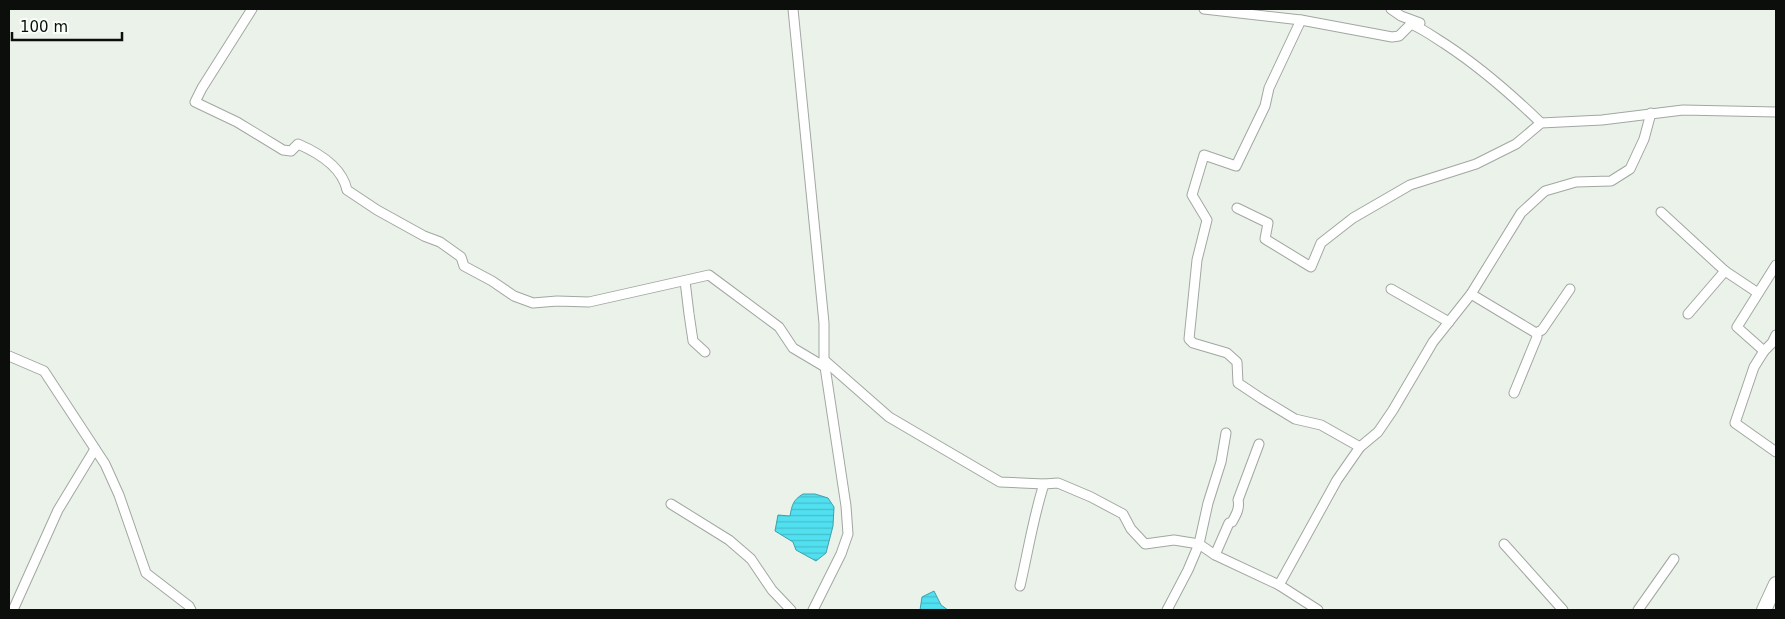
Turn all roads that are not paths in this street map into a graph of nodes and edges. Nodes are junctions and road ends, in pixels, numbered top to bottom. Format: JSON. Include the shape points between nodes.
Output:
{"nodes":[{"id":1,"x":252,"y":9,"type":"edge"},
{"id":2,"x":792,"y":9,"type":"edge"},
{"id":3,"x":1210,"y":9,"type":"edge"},
{"id":4,"x":1391,"y":9,"type":"edge"},
{"id":5,"x":1251,"y":12,"type":"edge"},
{"id":6,"x":1301,"y":20,"type":"junction"},
{"id":7,"x":1420,"y":28,"type":"junction"},
{"id":8,"x":1776,"y":112,"type":"edge"},
{"id":9,"x":1651,"y":113,"type":"junction"},
{"id":10,"x":1541,"y":123,"type":"junction"},
{"id":11,"x":1237,"y":208,"type":"dead end"},
{"id":12,"x":1661,"y":212,"type":"dead end"},
{"id":13,"x":1776,"y":265,"type":"edge"},
{"id":14,"x":1725,"y":271,"type":"junction"},
{"id":15,"x":685,"y":281,"type":"junction"},
{"id":16,"x":1391,"y":289,"type":"dead end"},
{"id":17,"x":1570,"y":290,"type":"dead end"},
{"id":18,"x":1758,"y":293,"type":"junction"},
{"id":19,"x":1471,"y":294,"type":"junction"},
{"id":20,"x":1688,"y":314,"type":"dead end"},
{"id":21,"x":1449,"y":322,"type":"junction"},
{"id":22,"x":1536,"y":333,"type":"junction"},
{"id":23,"x":1776,"y":335,"type":"edge"},
{"id":24,"x":1764,"y":351,"type":"junction"},
{"id":25,"x":705,"y":352,"type":"dead end"},
{"id":26,"x":9,"y":356,"type":"edge"},
{"id":27,"x":825,"y":363,"type":"junction"},
{"id":28,"x":1514,"y":393,"type":"dead end"},
{"id":29,"x":1226,"y":433,"type":"dead end"},
{"id":30,"x":1259,"y":444,"type":"dead end"},
{"id":31,"x":1360,"y":447,"type":"junction"},
{"id":32,"x":95,"y":449,"type":"junction"},
{"id":33,"x":1776,"y":452,"type":"edge"},
{"id":34,"x":1044,"y":484,"type":"junction"},
{"id":35,"x":671,"y":504,"type":"dead end"},
{"id":36,"x":1199,"y":544,"type":"junction"},
{"id":37,"x":1504,"y":544,"type":"dead end"},
{"id":38,"x":1215,"y":555,"type":"junction"},
{"id":39,"x":1674,"y":559,"type":"dead end"},
{"id":40,"x":1776,"y":584,"type":"edge"},
{"id":41,"x":1279,"y":585,"type":"junction"},
{"id":42,"x":1020,"y":586,"type":"dead end"},
{"id":43,"x":1776,"y":605,"type":"edge"},
{"id":44,"x":13,"y":610,"type":"edge"},
{"id":45,"x":191,"y":610,"type":"edge"},
{"id":46,"x":791,"y":610,"type":"edge"},
{"id":47,"x":813,"y":610,"type":"edge"},
{"id":48,"x":1167,"y":610,"type":"edge"},
{"id":49,"x":1318,"y":610,"type":"edge"},
{"id":50,"x":1563,"y":610,"type":"edge"},
{"id":51,"x":1638,"y":610,"type":"edge"},
{"id":52,"x":1764,"y":610,"type":"edge"},
{"id":53,"x":1774,"y":610,"type":"edge"}],
"edges":[{"from":1,"to":15,"type":"street","via":[[195,102],[237,122],[283,150],[291,151],[298,144],[313,151],[345,179],[347,190],[416,232],[440,242],[461,257],[464,266],[514,296],[533,303],[589,302]]},
{"from":2,"to":27,"type":"street","via":[[824,323]]},
{"from":3,"to":5,"type":"street"},
{"from":4,"to":7,"type":"street","via":[[1422,24]]},
{"from":5,"to":6,"type":"street"},
{"from":6,"to":7,"type":"street","via":[[1392,36],[1399,36],[1411,24]]},
{"from":6,"to":31,"type":"street","via":[[1236,166],[1204,155],[1192,194],[1207,220],[1197,260],[1189,339],[1227,353],[1237,362],[1238,383],[1262,399],[1295,418],[1321,425]]},
{"from":7,"to":10,"type":"street","via":[[1465,57]]},
{"from":8,"to":9,"type":"street","via":[[1683,110]]},
{"from":9,"to":10,"type":"street","via":[[1602,120]]},
{"from":9,"to":19,"type":"street","via":[[1644,139],[1630,169],[1611,181],[1576,182],[1545,191],[1522,213]]},
{"from":10,"to":11,"type":"street","via":[[1516,144],[1476,164],[1410,184],[1353,218],[1321,243],[1311,267],[1265,239],[1268,223]]},
{"from":12,"to":14,"type":"street"},
{"from":13,"to":18,"type":"street"},
{"from":14,"to":18,"type":"street"},
{"from":14,"to":20,"type":"street"},
{"from":15,"to":25,"type":"street","via":[[694,341]]},
{"from":15,"to":27,"type":"street","via":[[709,275],[779,327],[793,348]]},
{"from":16,"to":21,"type":"street"},
{"from":17,"to":22,"type":"street","via":[[1542,330]]},
{"from":18,"to":24,"type":"street","via":[[1737,327]]},
{"from":19,"to":21,"type":"street"},
{"from":19,"to":22,"type":"street"},
{"from":21,"to":31,"type":"street","via":[[1433,342],[1383,425]]},
{"from":22,"to":28,"type":"street"},
{"from":23,"to":24,"type":"street"},
{"from":24,"to":33,"type":"street","via":[[1754,367],[1735,423]]},
{"from":26,"to":32,"type":"street","via":[[44,371]]},
{"from":27,"to":34,"type":"street","via":[[889,417],[1000,482]]},
{"from":27,"to":47,"type":"street","via":[[848,534]]},
{"from":29,"to":36,"type":"street"},
{"from":30,"to":38,"type":"street","via":[[1236,514]]},
{"from":31,"to":41,"type":"street"},
{"from":32,"to":44,"type":"street","via":[[58,510]]},
{"from":32,"to":45,"type":"street","via":[[119,495],[146,573]]},
{"from":34,"to":36,"type":"street","via":[[1058,483],[1123,514],[1145,544],[1174,540]]},
{"from":34,"to":42,"type":"street"},
{"from":35,"to":46,"type":"street","via":[[729,540],[751,559],[772,590]]},
{"from":36,"to":38,"type":"street"},
{"from":36,"to":48,"type":"street"},
{"from":37,"to":50,"type":"street"},
{"from":38,"to":41,"type":"street"},
{"from":39,"to":51,"type":"street"},
{"from":40,"to":52,"type":"highway"},
{"from":41,"to":49,"type":"street"},
{"from":43,"to":53,"type":"highway"}]}
